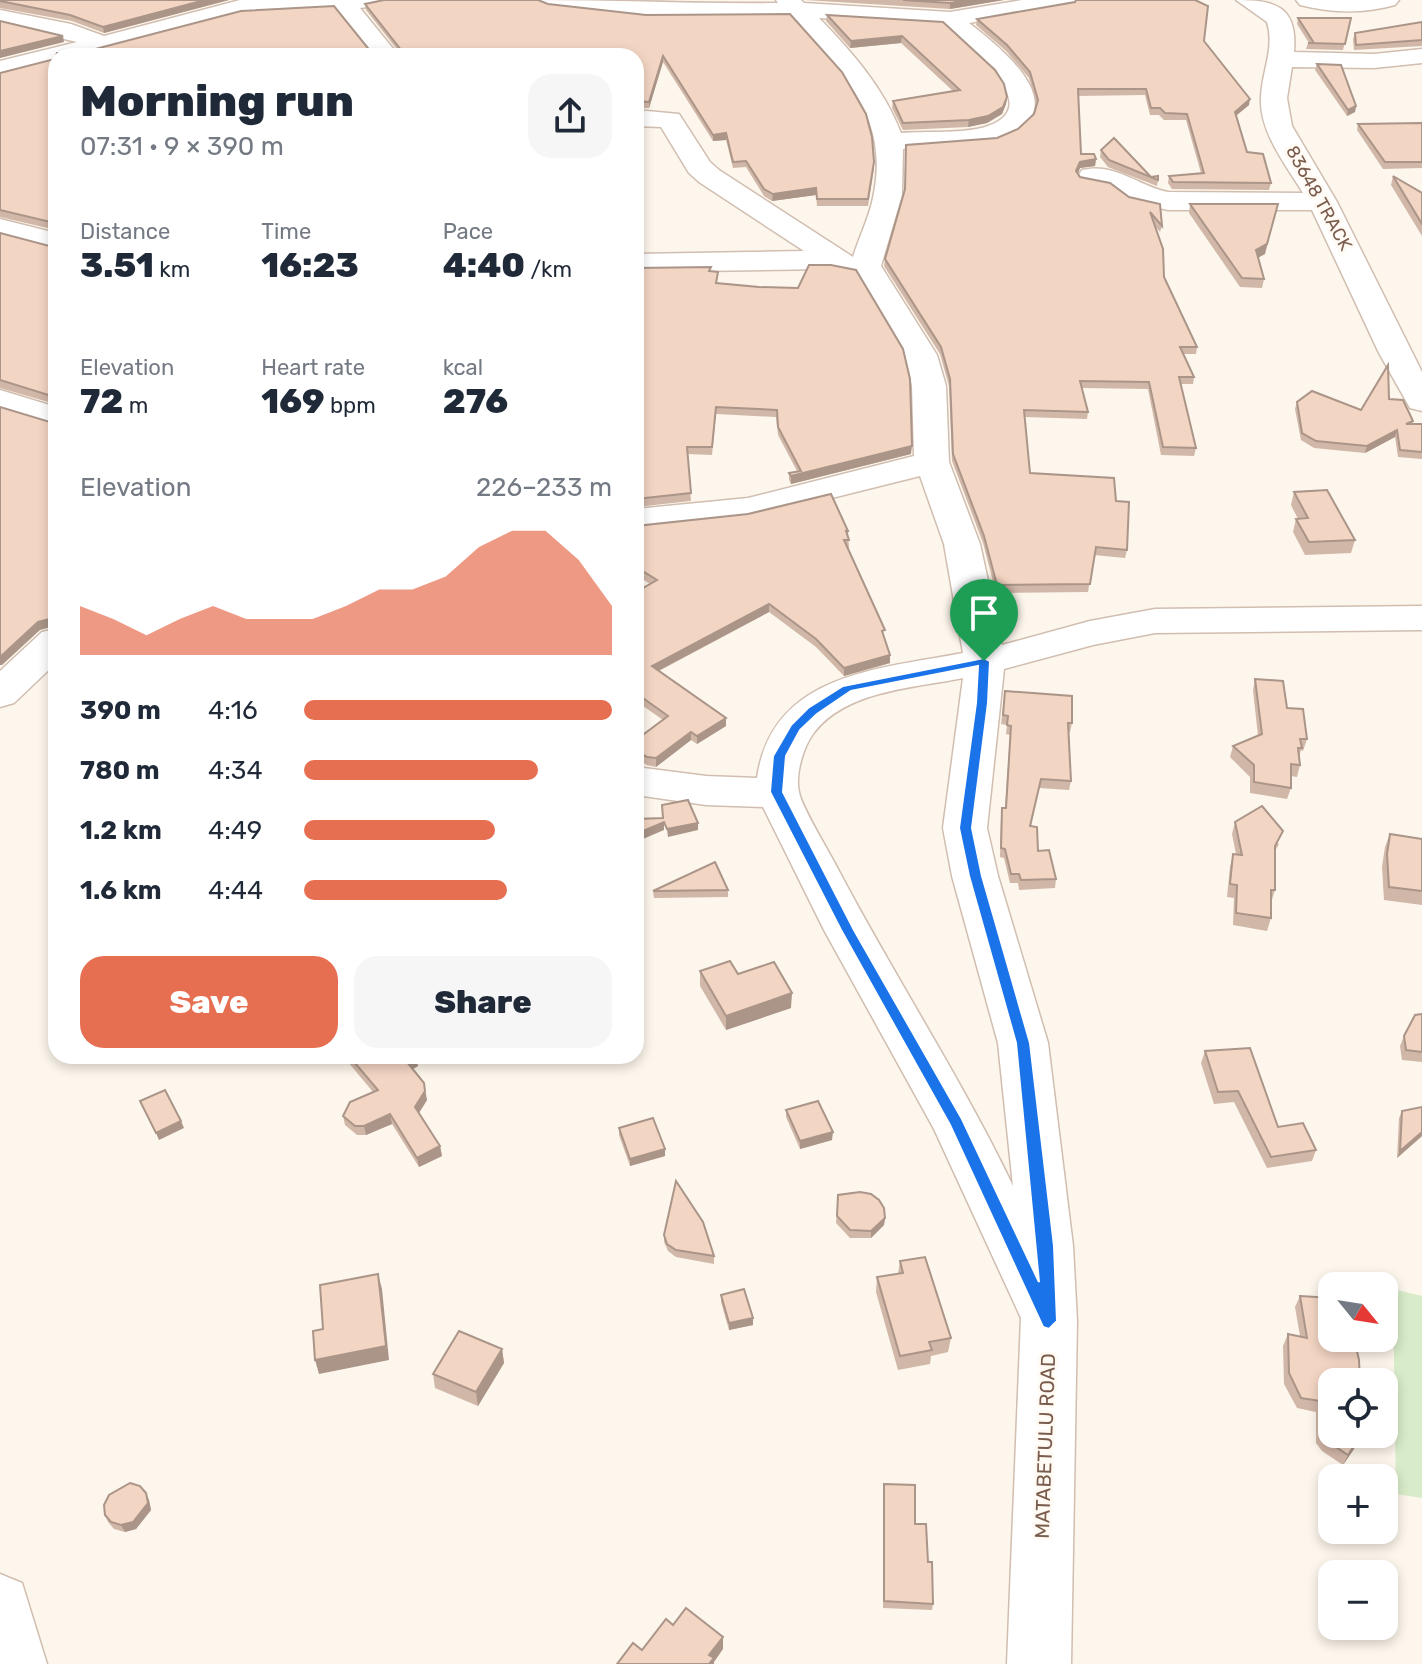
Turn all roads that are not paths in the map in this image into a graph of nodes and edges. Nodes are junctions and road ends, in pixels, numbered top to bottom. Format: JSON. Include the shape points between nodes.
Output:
{"nodes":[{"id":1,"x":374,"y":0,"type":"edge"},
{"id":2,"x":549,"y":0,"type":"edge"},
{"id":3,"x":1065,"y":0,"type":"edge"},
{"id":4,"x":1253,"y":0,"type":"edge"},
{"id":5,"x":1308,"y":0,"type":"edge"},
{"id":6,"x":1387,"y":0,"type":"edge"},
{"id":7,"x":342,"y":1,"type":"edge"},
{"id":8,"x":793,"y":5,"type":"edge"},
{"id":9,"x":0,"y":17,"type":"edge"},
{"id":10,"x":950,"y":19,"type":"junction"},
{"id":11,"x":101,"y":43,"type":"junction"},
{"id":12,"x":82,"y":48,"type":"edge"},
{"id":13,"x":380,"y":48,"type":"edge"},
{"id":14,"x":1422,"y":56,"type":"edge"},
{"id":15,"x":48,"y":57,"type":"edge"},
{"id":16,"x":1283,"y":59,"type":"junction"},
{"id":17,"x":1374,"y":61,"type":"junction"},
{"id":18,"x":0,"y":69,"type":"edge"},
{"id":19,"x":1422,"y":74,"type":"edge"},
{"id":20,"x":644,"y":118,"type":"edge"},
{"id":21,"x":889,"y":142,"type":"junction"},
{"id":22,"x":1092,"y":176,"type":"edge"},
{"id":23,"x":1323,"y":202,"type":"junction"},
{"id":24,"x":0,"y":228,"type":"edge"},
{"id":25,"x":48,"y":240,"type":"edge"},
{"id":26,"x":644,"y":263,"type":"edge"},
{"id":27,"x":850,"y":263,"type":"junction"},
{"id":28,"x":0,"y":400,"type":"edge"},
{"id":29,"x":1422,"y":401,"type":"edge"},
{"id":30,"x":48,"y":415,"type":"edge"},
{"id":31,"x":932,"y":462,"type":"junction"},
{"id":32,"x":644,"y":519,"type":"edge"},
{"id":33,"x":1422,"y":618,"type":"edge"},
{"id":34,"x":48,"y":649,"type":"edge"},
{"id":35,"x":984,"y":661,"type":"junction"},
{"id":36,"x":20,"y":678,"type":"edge"},
{"id":37,"x":644,"y":782,"type":"edge"},
{"id":38,"x":777,"y":792,"type":"junction"},
{"id":39,"x":1049,"y":1321,"type":"junction"},
{"id":40,"x":0,"y":1605,"type":"edge"},
{"id":41,"x":15,"y":1664,"type":"edge"},
{"id":42,"x":1039,"y":1664,"type":"edge"}],
"edges":[{"from":1,"to":7,"type":"street"},
{"from":2,"to":8,"type":"street","via":[[646,11]]},
{"from":3,"to":10,"type":"street"},
{"from":4,"to":16,"type":"street","name":"83648 TRACK","via":[[1280,26]]},
{"from":5,"to":6,"type":"street","via":[[1344,5]]},
{"from":7,"to":11,"type":"street","via":[[224,10]]},
{"from":7,"to":13,"type":"street"},
{"from":8,"to":10,"type":"street"},
{"from":8,"to":21,"type":"street","via":[[860,76],[885,121]]},
{"from":9,"to":11,"type":"street","via":[[71,31]]},
{"from":10,"to":21,"type":"street","via":[[1012,75],[1024,108],[1022,118],[991,135]]},
{"from":11,"to":12,"type":"street"},
{"from":14,"to":17,"type":"street"},
{"from":15,"to":18,"type":"street"},
{"from":16,"to":17,"type":"street"},
{"from":16,"to":23,"type":"street","name":"83648 TRACK","via":[[1276,71],[1275,113]]},
{"from":17,"to":19,"type":"street"},
{"from":20,"to":27,"type":"street","via":[[670,120],[709,176]]},
{"from":21,"to":27,"type":"street","via":[[888,194]]},
{"from":22,"to":23,"type":"street","via":[[1118,180],[1139,195],[1168,201]]},
{"from":23,"to":29,"type":"street","name":"83648 TRACK","via":[[1397,361]]},
{"from":24,"to":25,"type":"street"},
{"from":26,"to":27,"type":"street"},
{"from":27,"to":31,"type":"street","name":"MATABETULU ROAD","via":[[921,355],[929,386]]},
{"from":28,"to":30,"type":"street"},
{"from":31,"to":32,"type":"street","via":[[748,507]]},
{"from":31,"to":35,"type":"street","name":"MATABETULU ROAD","via":[[962,544]]},
{"from":33,"to":35,"type":"street","via":[[1158,621]]},
{"from":34,"to":36,"type":"street"},
{"from":35,"to":38,"type":"street","via":[[847,688],[795,728],[780,756]]},
{"from":35,"to":39,"type":"street","name":"MATABETULU ROAD","via":[[965,828],[1023,1043]]},
{"from":37,"to":38,"type":"street","via":[[720,792]]},
{"from":38,"to":39,"type":"street","via":[[847,930],[957,1123]]},
{"from":39,"to":42,"type":"street","name":"MATABETULU ROAD"},
{"from":40,"to":41,"type":"street"}]}
